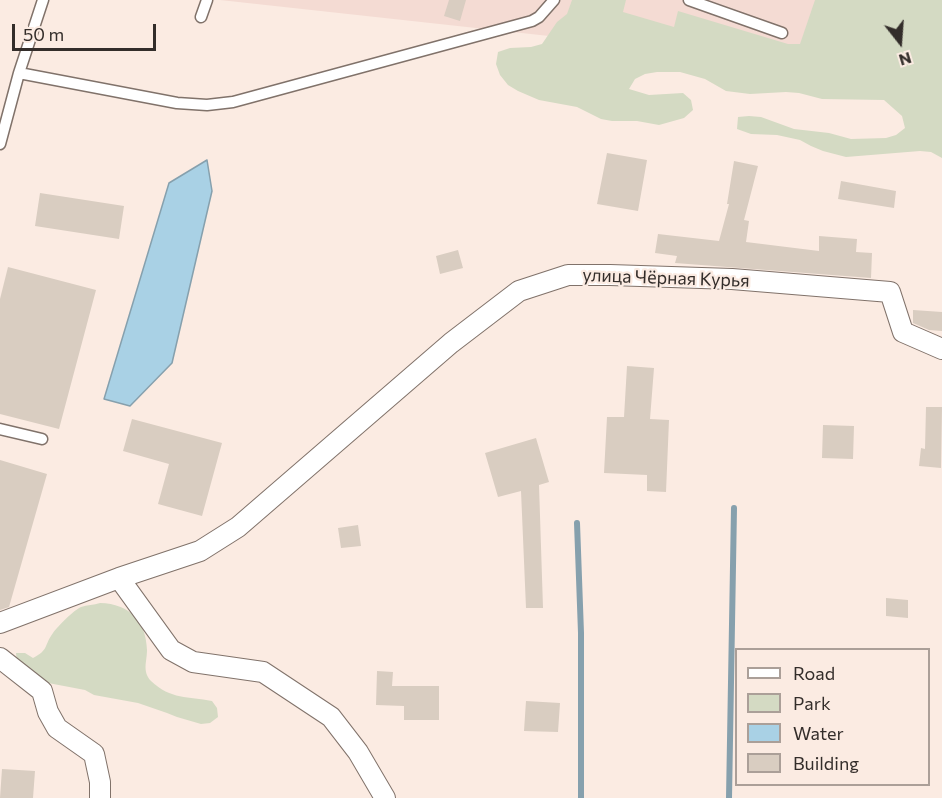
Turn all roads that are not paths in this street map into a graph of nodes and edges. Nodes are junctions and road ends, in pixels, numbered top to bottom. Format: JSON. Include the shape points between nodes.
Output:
{"nodes":[{"id":1,"x":43,"y":0,"type":"edge"},
{"id":2,"x":207,"y":0,"type":"edge"},
{"id":3,"x":688,"y":0,"type":"edge"},
{"id":4,"x":552,"y":1,"type":"edge"},
{"id":5,"x":201,"y":17,"type":"dead end"},
{"id":6,"x":782,"y":33,"type":"dead end"},
{"id":7,"x":19,"y":73,"type":"junction"},
{"id":8,"x":0,"y":144,"type":"edge"},
{"id":9,"x":942,"y":349,"type":"edge"},
{"id":10,"x":0,"y":429,"type":"edge"},
{"id":11,"x":42,"y":440,"type":"dead end"},
{"id":12,"x":119,"y":578,"type":"junction"},
{"id":13,"x":0,"y":623,"type":"edge"},
{"id":14,"x":0,"y":658,"type":"edge"},
{"id":15,"x":100,"y":798,"type":"edge"},
{"id":16,"x":385,"y":798,"type":"edge"}],
"edges":[{"from":1,"to":7,"type":"lane"},
{"from":2,"to":5,"type":"lane"},
{"from":3,"to":6,"type":"lane"},
{"from":4,"to":7,"type":"lane","via":[[532,21],[233,102],[177,103]]},
{"from":7,"to":8,"type":"lane"},
{"from":9,"to":12,"type":"street","name":"улица Чёрная Курья","via":[[903,332],[890,292],[732,279],[568,275],[519,291],[451,343],[238,527],[200,550]]},
{"from":10,"to":11,"type":"lane"},
{"from":12,"to":13,"type":"street"},
{"from":12,"to":16,"type":"street","via":[[171,650],[192,662],[263,672],[331,717],[358,752]]},
{"from":14,"to":15,"type":"street","via":[[42,692],[57,728],[94,754]]}]}
